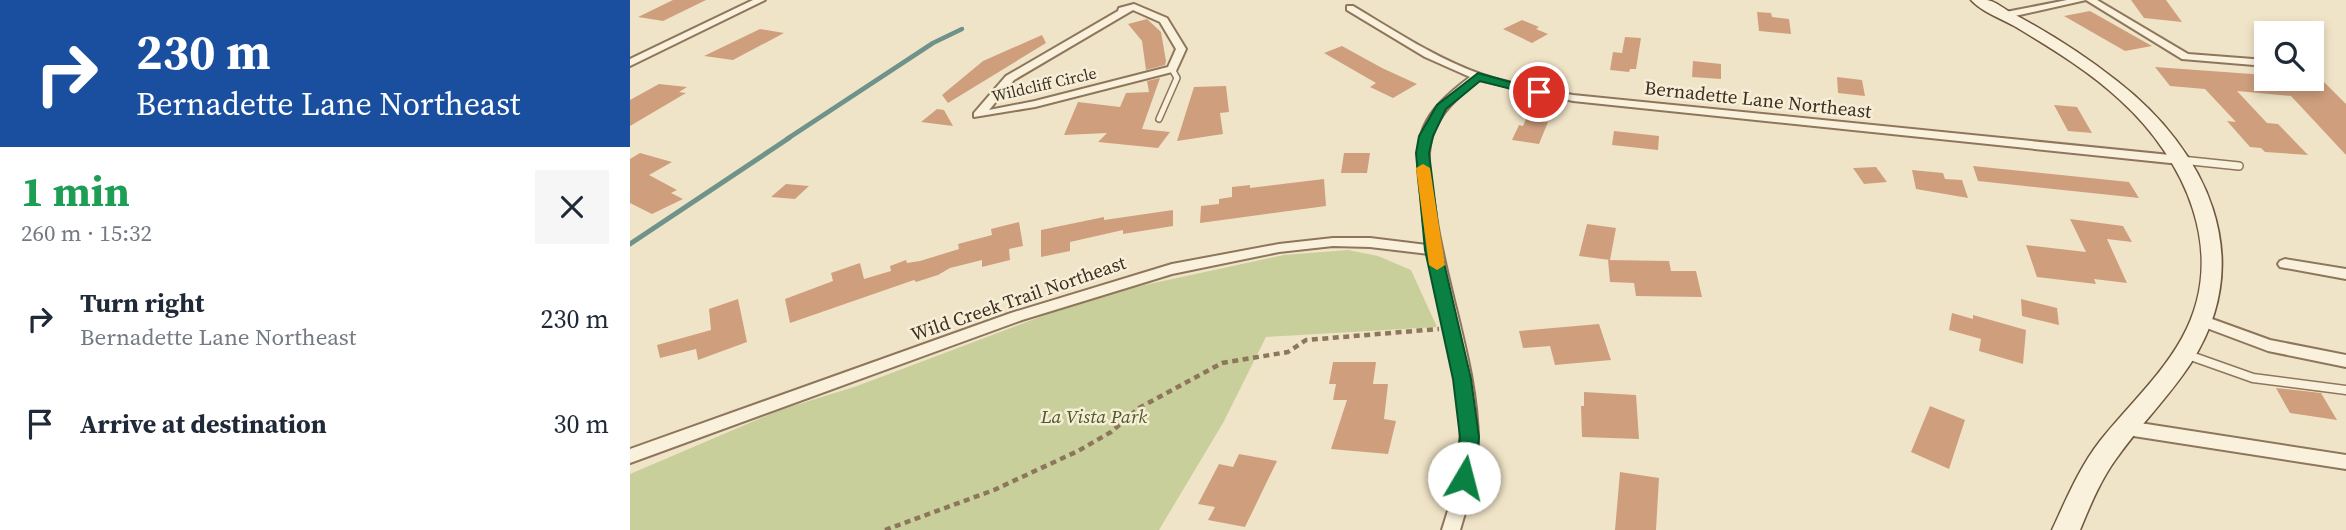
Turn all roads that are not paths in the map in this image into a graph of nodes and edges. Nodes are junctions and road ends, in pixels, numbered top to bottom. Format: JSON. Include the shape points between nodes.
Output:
{"nodes":[{"id":1,"x":760,"y":0,"type":"edge"},
{"id":2,"x":1978,"y":0,"type":"edge"},
{"id":3,"x":2081,"y":0,"type":"edge"},
{"id":4,"x":2090,"y":0,"type":"edge"},
{"id":5,"x":1121,"y":5,"type":"edge"},
{"id":6,"x":1350,"y":8,"type":"dead end"},
{"id":7,"x":2006,"y":15,"type":"junction"},
{"id":8,"x":2254,"y":62,"type":"edge"},
{"id":9,"x":630,"y":63,"type":"edge"},
{"id":10,"x":1172,"y":69,"type":"junction"},
{"id":11,"x":1478,"y":76,"type":"junction"},
{"id":12,"x":1159,"y":119,"type":"dead end"},
{"id":13,"x":2180,"y":160,"type":"junction"},
{"id":14,"x":2239,"y":166,"type":"dead end"},
{"id":15,"x":1433,"y":250,"type":"junction"},
{"id":16,"x":2286,"y":264,"type":"dead end"},
{"id":17,"x":2346,"y":274,"type":"edge"},
{"id":18,"x":2201,"y":320,"type":"junction"},
{"id":19,"x":2184,"y":354,"type":"junction"},
{"id":20,"x":2346,"y":360,"type":"edge"},
{"id":21,"x":2346,"y":390,"type":"edge"},
{"id":22,"x":2127,"y":428,"type":"junction"},
{"id":23,"x":630,"y":456,"type":"edge"},
{"id":24,"x":2346,"y":462,"type":"edge"},
{"id":25,"x":1451,"y":530,"type":"edge"},
{"id":26,"x":2066,"y":530,"type":"edge"}],
"edges":[{"from":1,"to":9,"type":"street"},
{"from":2,"to":7,"type":"main road"},
{"from":3,"to":7,"type":"street"},
{"from":4,"to":8,"type":"street","via":[[2186,57]]},
{"from":5,"to":10,"type":"street","via":[[1164,20],[1181,49]]},
{"from":5,"to":10,"type":"street","name":"Wildcliff Circle","via":[[1010,78],[978,115]]},
{"from":6,"to":11,"type":"street","name":"Bernadette Lane Northeast"},
{"from":7,"to":13,"type":"main road","via":[[2113,85],[2154,125]]},
{"from":10,"to":12,"type":"lane","via":[[1177,78],[1175,89]]},
{"from":11,"to":13,"type":"street","name":"Bernadette Lane Northeast","via":[[1573,98]]},
{"from":11,"to":15,"type":"street","via":[[1441,107],[1426,136],[1423,173]]},
{"from":13,"to":14,"type":"lane"},
{"from":13,"to":18,"type":"main road","via":[[2206,212],[2210,235],[2212,261]]},
{"from":15,"to":23,"type":"street","name":"Wild Creek Trail Northeast","via":[[1332,243],[1208,260],[1137,278],[1023,313]]},
{"from":15,"to":25,"type":"street","via":[[1462,379],[1469,437]]},
{"from":16,"to":17,"type":"street"},
{"from":18,"to":19,"type":"main road"},
{"from":18,"to":20,"type":"street","via":[[2269,345]]},
{"from":19,"to":21,"type":"lane","via":[[2253,378]]},
{"from":19,"to":22,"type":"main road"},
{"from":22,"to":24,"type":"street"},
{"from":22,"to":26,"type":"main road","via":[[2092,476]]}]}
